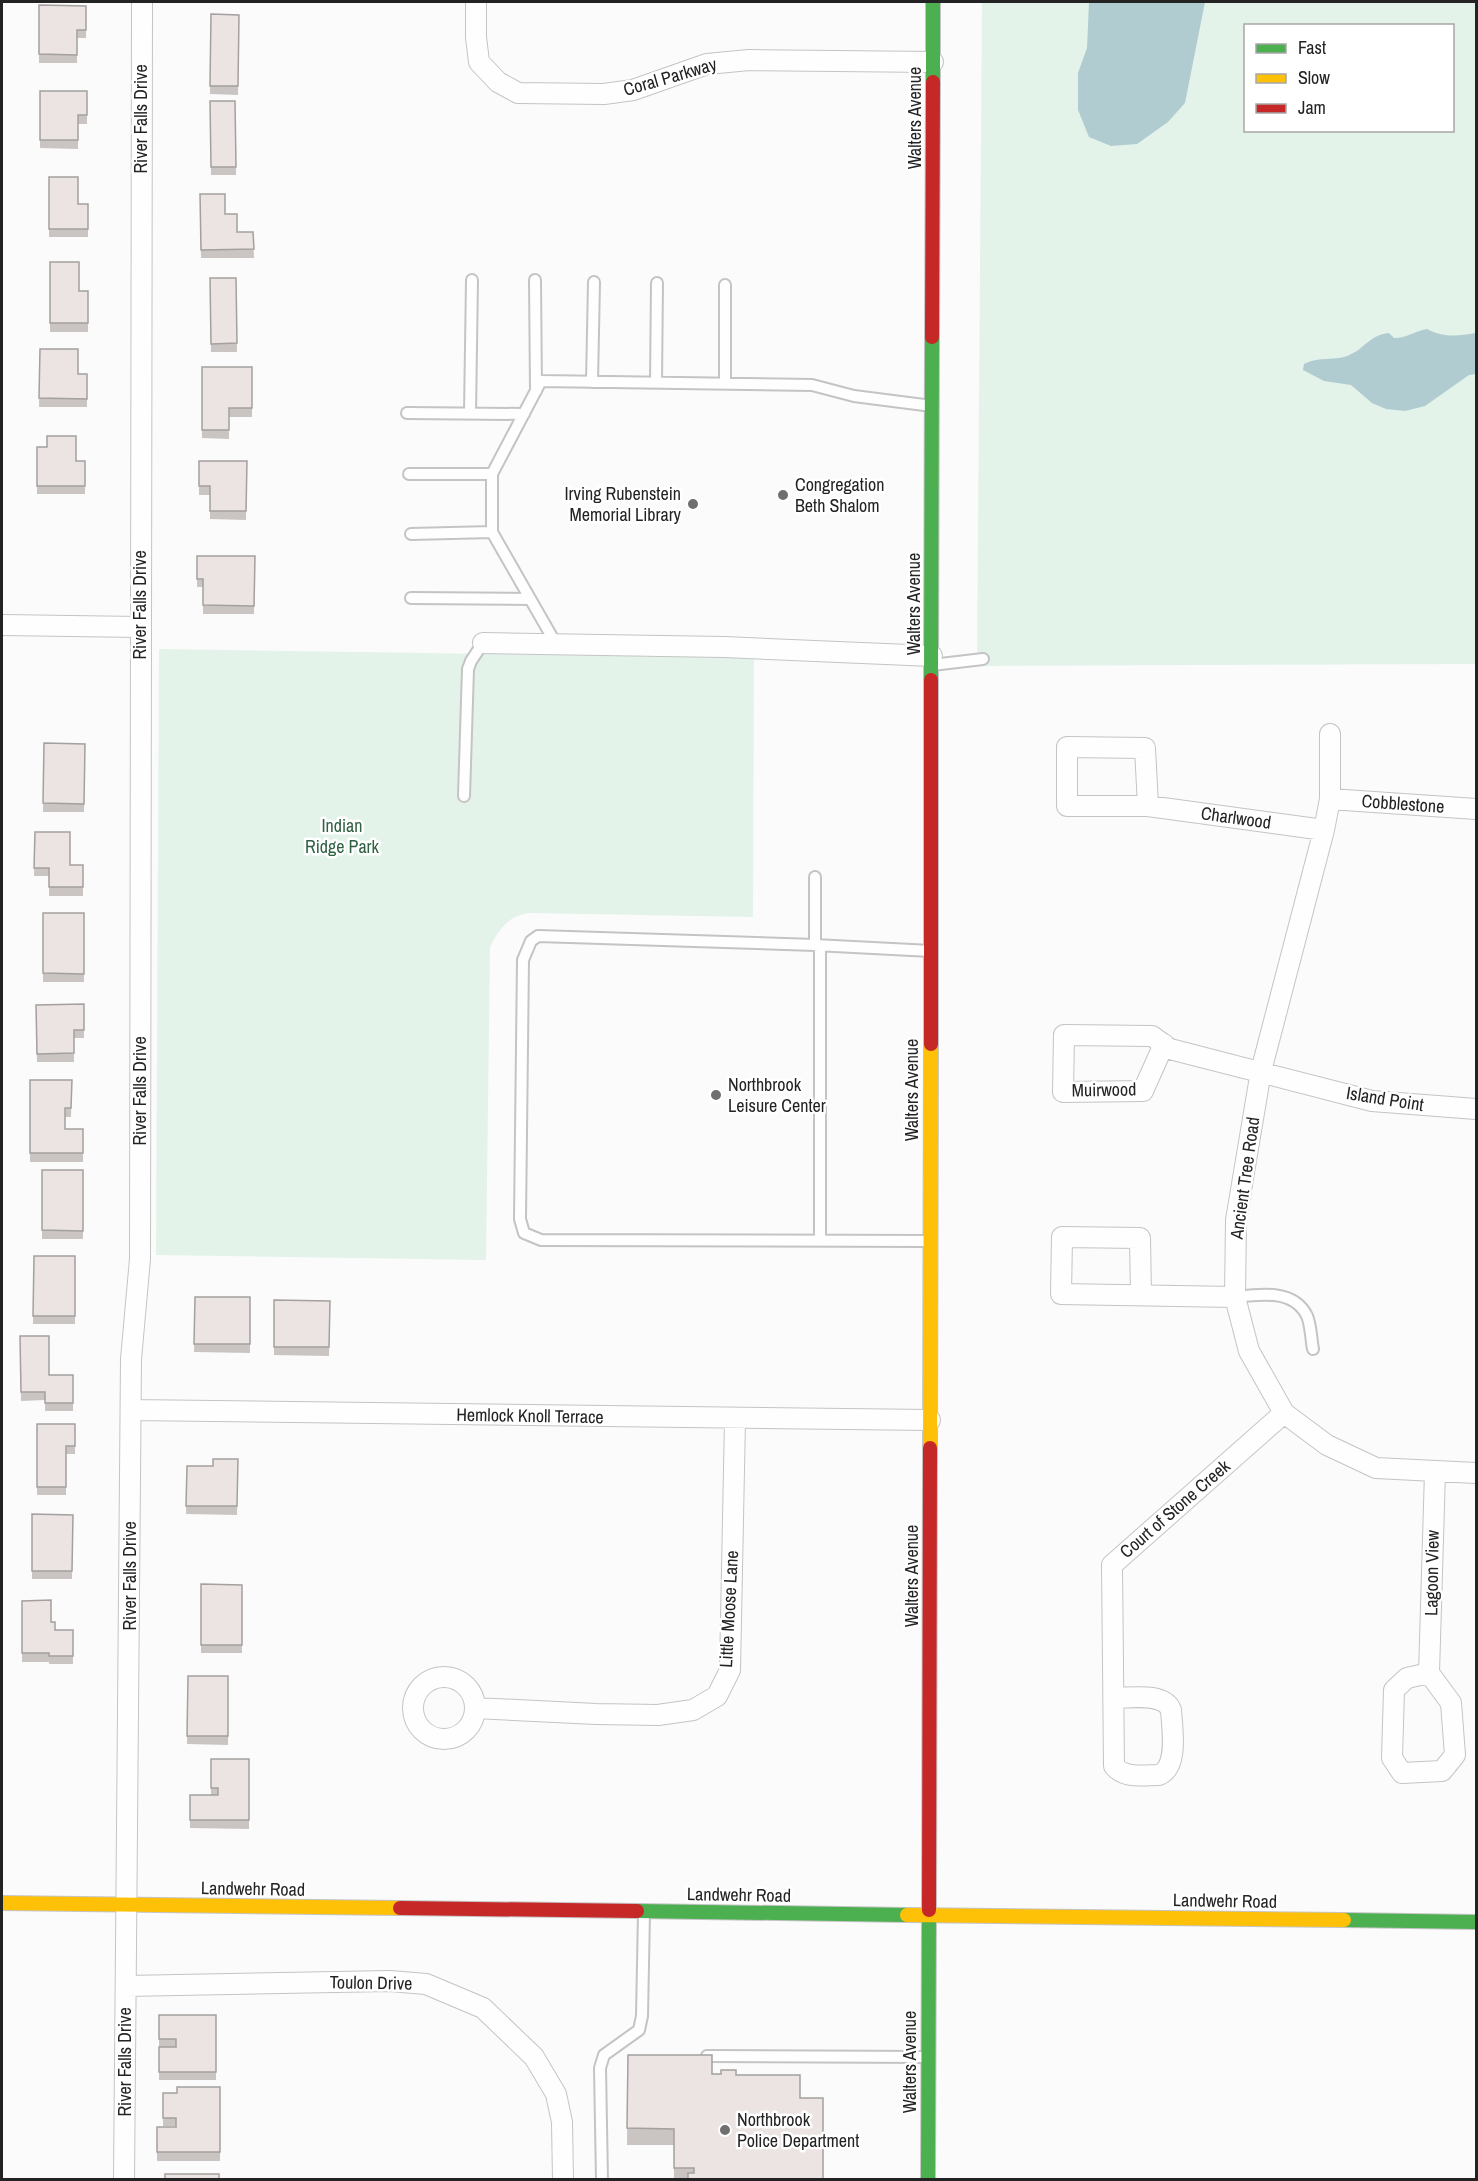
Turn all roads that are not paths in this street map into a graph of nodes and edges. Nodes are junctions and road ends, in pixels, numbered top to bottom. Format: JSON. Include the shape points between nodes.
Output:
{"nodes":[{"id":1,"x":142,"y":2,"type":"edge"},
{"id":2,"x":476,"y":2,"type":"edge"},
{"id":3,"x":933,"y":2,"type":"edge"},
{"id":4,"x":933,"y":62,"type":"junction"},
{"id":5,"x":472,"y":279,"type":"dead end"},
{"id":6,"x":535,"y":280,"type":"dead end"},
{"id":7,"x":594,"y":282,"type":"dead end"},
{"id":8,"x":657,"y":283,"type":"dead end"},
{"id":9,"x":725,"y":285,"type":"dead end"},
{"id":10,"x":592,"y":382,"type":"junction"},
{"id":11,"x":656,"y":382,"type":"junction"},
{"id":12,"x":725,"y":382,"type":"junction"},
{"id":13,"x":536,"y":392,"type":"junction"},
{"id":14,"x":932,"y":406,"type":"junction"},
{"id":15,"x":407,"y":413,"type":"dead end"},
{"id":16,"x":470,"y":413,"type":"junction"},
{"id":17,"x":524,"y":414,"type":"junction"},
{"id":18,"x":409,"y":474,"type":"dead end"},
{"id":19,"x":492,"y":474,"type":"junction"},
{"id":20,"x":492,"y":531,"type":"junction"},
{"id":21,"x":411,"y":534,"type":"dead end"},
{"id":22,"x":411,"y":598,"type":"dead end"},
{"id":23,"x":530,"y":599,"type":"junction"},
{"id":24,"x":2,"y":625,"type":"edge"},
{"id":25,"x":140,"y":627,"type":"junction"},
{"id":26,"x":483,"y":643,"type":"joint"},
{"id":27,"x":556,"y":644,"type":"junction"},
{"id":28,"x":983,"y":659,"type":"dead end"},
{"id":29,"x":932,"y":660,"type":"junction"},
{"id":30,"x":1330,"y":734,"type":"dead end"},
{"id":31,"x":464,"y":796,"type":"dead end"},
{"id":32,"x":1330,"y":799,"type":"junction"},
{"id":33,"x":1148,"y":806,"type":"junction"},
{"id":34,"x":1476,"y":808,"type":"edge"},
{"id":35,"x":1324,"y":830,"type":"junction"},
{"id":36,"x":815,"y":877,"type":"dead end"},
{"id":37,"x":818,"y":945,"type":"junction"},
{"id":38,"x":931,"y":951,"type":"junction"},
{"id":39,"x":1164,"y":1044,"type":"junction"},
{"id":40,"x":1261,"y":1071,"type":"junction"},
{"id":41,"x":1476,"y":1109,"type":"edge"},
{"id":42,"x":820,"y":1240,"type":"junction"},
{"id":43,"x":930,"y":1241,"type":"junction"},
{"id":44,"x":1141,"y":1295,"type":"junction"},
{"id":45,"x":1235,"y":1297,"type":"junction"},
{"id":46,"x":1313,"y":1349,"type":"dead end"},
{"id":47,"x":131,"y":1410,"type":"junction"},
{"id":48,"x":1284,"y":1413,"type":"junction"},
{"id":49,"x":735,"y":1419,"type":"junction"},
{"id":50,"x":930,"y":1420,"type":"junction"},
{"id":51,"x":1435,"y":1472,"type":"junction"},
{"id":52,"x":1476,"y":1473,"type":"edge"},
{"id":53,"x":1429,"y":1674,"type":"junction"},
{"id":54,"x":1114,"y":1698,"type":"junction"},
{"id":55,"x":475,"y":1708,"type":"dead end"},
{"id":56,"x":2,"y":1904,"type":"edge"},
{"id":57,"x":128,"y":1905,"type":"junction"},
{"id":58,"x":644,"y":1911,"type":"junction"},
{"id":59,"x":929,"y":1915,"type":"junction"},
{"id":60,"x":1476,"y":1922,"type":"edge"},
{"id":61,"x":126,"y":1986,"type":"junction"},
{"id":62,"x":706,"y":2056,"type":"edge"},
{"id":63,"x":928,"y":2057,"type":"junction"},
{"id":64,"x":124,"y":2180,"type":"edge"},
{"id":65,"x":563,"y":2180,"type":"edge"},
{"id":66,"x":602,"y":2180,"type":"edge"},
{"id":67,"x":928,"y":2180,"type":"edge"}],
"edges":[{"from":1,"to":25,"type":"street","name":"River Falls Drive"},
{"from":2,"to":4,"type":"street","name":"Coral Parkway","via":[[479,62],[498,82],[518,93],[604,94],[633,90],[706,64],[750,60]]},
{"from":3,"to":4,"type":"main road","name":"Walters Avenue"},
{"from":4,"to":14,"type":"main road","name":"Walters Avenue"},
{"from":5,"to":16,"type":"lane"},
{"from":6,"to":13,"type":"lane"},
{"from":7,"to":10,"type":"lane"},
{"from":8,"to":11,"type":"lane"},
{"from":9,"to":12,"type":"lane"},
{"from":10,"to":11,"type":"lane"},
{"from":10,"to":13,"type":"lane","via":[[541,381]]},
{"from":11,"to":12,"type":"lane"},
{"from":12,"to":14,"type":"lane","via":[[812,385],[854,396]]},
{"from":13,"to":17,"type":"lane"},
{"from":14,"to":29,"type":"main road","name":"Walters Avenue"},
{"from":15,"to":16,"type":"lane"},
{"from":16,"to":17,"type":"lane"},
{"from":17,"to":19,"type":"lane"},
{"from":18,"to":19,"type":"lane"},
{"from":19,"to":20,"type":"lane"},
{"from":20,"to":21,"type":"lane"},
{"from":20,"to":23,"type":"lane"},
{"from":22,"to":23,"type":"lane"},
{"from":23,"to":27,"type":"lane"},
{"from":24,"to":25,"type":"street"},
{"from":25,"to":47,"type":"street","name":"River Falls Drive","via":[[140,1259],[131,1359]]},
{"from":26,"to":27,"type":"street"},
{"from":26,"to":31,"type":"lane","via":[[468,669]]},
{"from":27,"to":29,"type":"street","via":[[724,647]]},
{"from":28,"to":29,"type":"lane"},
{"from":29,"to":38,"type":"main road","name":"Walters Avenue"},
{"from":30,"to":32,"type":"street","name":"Ancient Tree Road"},
{"from":32,"to":34,"type":"street","name":"Cobblestone"},
{"from":32,"to":35,"type":"street","name":"Ancient Tree Road"},
{"from":33,"to":33,"type":"street","name":"Charlwood","via":[[1067,806],[1067,747],[1145,748]]},
{"from":33,"to":35,"type":"street","name":"Charlwood"},
{"from":35,"to":40,"type":"street","name":"Ancient Tree Road"},
{"from":36,"to":37,"type":"lane"},
{"from":37,"to":38,"type":"lane"},
{"from":37,"to":42,"type":"lane"},
{"from":37,"to":42,"type":"lane","via":[[538,936],[531,941],[523,960],[520,1219],[524,1233],[541,1240]]},
{"from":38,"to":43,"type":"main road","name":"Walters Avenue"},
{"from":39,"to":39,"type":"street","name":"Muirwood","via":[[1152,1036],[1064,1035],[1063,1092],[1143,1091]]},
{"from":39,"to":40,"type":"street","name":"Muirwood","via":[[1170,1049]]},
{"from":40,"to":41,"type":"street","name":"Island Point","via":[[1372,1101]]},
{"from":40,"to":45,"type":"street","name":"Ancient Tree Road","via":[[1236,1220]]},
{"from":42,"to":43,"type":"lane"},
{"from":43,"to":50,"type":"main road","name":"Walters Avenue"},
{"from":44,"to":44,"type":"street","via":[[1061,1294],[1062,1237],[1140,1238]]},
{"from":44,"to":45,"type":"street"},
{"from":45,"to":46,"type":"lane","via":[[1287,1297],[1307,1316]]},
{"from":45,"to":48,"type":"street","name":"Ancient Tree Road","via":[[1250,1351]]},
{"from":47,"to":49,"type":"street","name":"Hemlock Knoll Terrace"},
{"from":47,"to":57,"type":"street","name":"River Falls Drive"},
{"from":48,"to":51,"type":"street","name":"Ancient Tree Road","via":[[1327,1445],[1376,1468]]},
{"from":48,"to":54,"type":"street","name":"Court of Stone Creek","via":[[1112,1564]]},
{"from":49,"to":50,"type":"street","name":"Hemlock Knoll Terrace"},
{"from":49,"to":55,"type":"street","name":"Little Moose Lane","via":[[730,1670],[717,1696],[693,1710],[658,1715]]},
{"from":50,"to":59,"type":"main road","name":"Walters Avenue"},
{"from":51,"to":52,"type":"street","name":"Ancient Tree Road"},
{"from":51,"to":53,"type":"street","name":"Lagoon View"},
{"from":53,"to":53,"type":"street","via":[[1407,1678],[1394,1690],[1392,1758],[1402,1773],[1442,1770],[1455,1755],[1451,1703]]},
{"from":54,"to":54,"type":"street","name":"Court of Stone Creek","via":[[1114,1766],[1125,1775],[1164,1773],[1172,1760],[1169,1704],[1152,1698]]},
{"from":56,"to":57,"type":"main road","name":"Landwehr Road"},
{"from":57,"to":58,"type":"main road","name":"Landwehr Road"},
{"from":57,"to":61,"type":"street","name":"River Falls Drive"},
{"from":58,"to":59,"type":"main road","name":"Landwehr Road"},
{"from":58,"to":66,"type":"lane","via":[[639,2030],[604,2055],[600,2068]]},
{"from":59,"to":60,"type":"main road","name":"Landwehr Road"},
{"from":59,"to":63,"type":"main road","name":"Walters Avenue"},
{"from":61,"to":64,"type":"street","name":"River Falls Drive"},
{"from":61,"to":65,"type":"street","name":"Toulon Drive","via":[[390,1981],[426,1984],[474,2004],[534,2057],[556,2094],[562,2122]]},
{"from":62,"to":63,"type":"lane"},
{"from":63,"to":67,"type":"main road","name":"Walters Avenue"}]}
